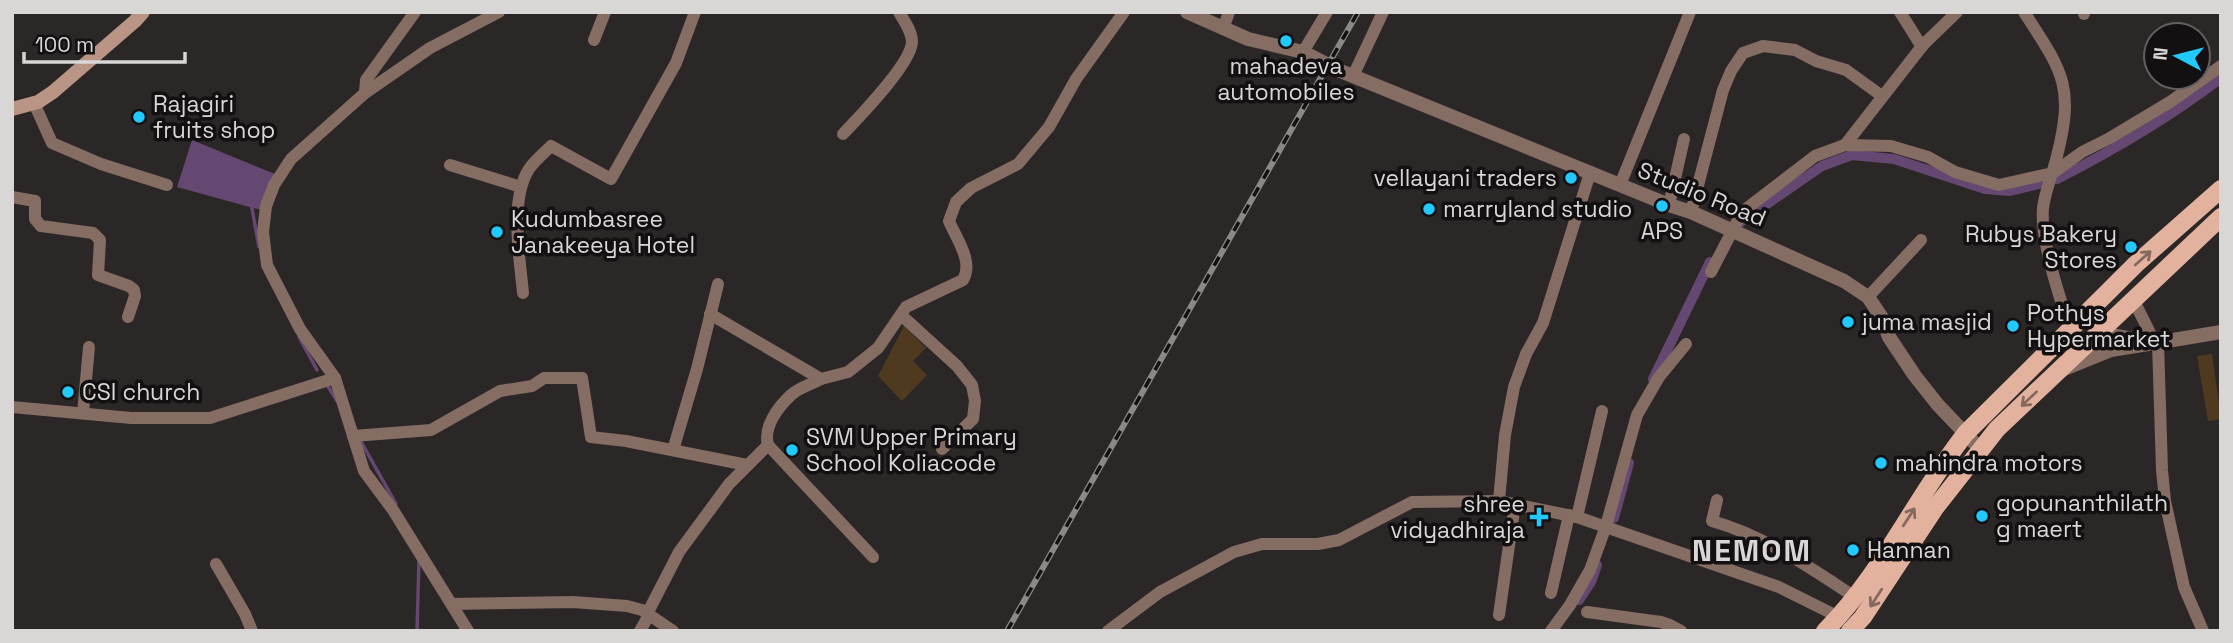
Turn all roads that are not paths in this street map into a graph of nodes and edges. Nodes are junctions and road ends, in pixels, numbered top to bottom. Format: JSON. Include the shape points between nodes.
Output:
{"nodes":[{"id":1,"x":143,"y":12,"type":"edge"},
{"id":2,"x":415,"y":12,"type":"edge"},
{"id":3,"x":499,"y":12,"type":"edge"},
{"id":4,"x":605,"y":12,"type":"edge"},
{"id":5,"x":695,"y":12,"type":"edge"},
{"id":6,"x":899,"y":12,"type":"edge"},
{"id":7,"x":1124,"y":12,"type":"edge"},
{"id":8,"x":1187,"y":12,"type":"edge"},
{"id":9,"x":1229,"y":12,"type":"edge"},
{"id":10,"x":1327,"y":12,"type":"edge"},
{"id":11,"x":1383,"y":12,"type":"edge"},
{"id":12,"x":1690,"y":12,"type":"edge"},
{"id":13,"x":1900,"y":12,"type":"edge"},
{"id":14,"x":1957,"y":12,"type":"edge"},
{"id":15,"x":2024,"y":12,"type":"edge"},
{"id":16,"x":1223,"y":29,"type":"junction"},
{"id":17,"x":594,"y":40,"type":"dead end"},
{"id":18,"x":1922,"y":47,"type":"junction"},
{"id":19,"x":1303,"y":52,"type":"junction"},
{"id":20,"x":2221,"y":66,"type":"edge"},
{"id":21,"x":1353,"y":76,"type":"junction"},
{"id":22,"x":365,"y":93,"type":"junction"},
{"id":23,"x":1882,"y":96,"type":"junction"},
{"id":24,"x":34,"y":103,"type":"junction"},
{"id":25,"x":12,"y":109,"type":"edge"},
{"id":26,"x":843,"y":134,"type":"dead end"},
{"id":27,"x":1684,"y":139,"type":"dead end"},
{"id":28,"x":1845,"y":145,"type":"junction"},
{"id":29,"x":450,"y":165,"type":"dead end"},
{"id":30,"x":1590,"y":173,"type":"junction"},
{"id":31,"x":2053,"y":173,"type":"junction"},
{"id":32,"x":167,"y":185,"type":"dead end"},
{"id":33,"x":1620,"y":185,"type":"junction"},
{"id":34,"x":521,"y":187,"type":"junction"},
{"id":35,"x":2221,"y":188,"type":"edge"},
{"id":36,"x":12,"y":197,"type":"edge"},
{"id":37,"x":1669,"y":205,"type":"junction"},
{"id":38,"x":1691,"y":212,"type":"junction"},
{"id":39,"x":2221,"y":217,"type":"edge"},
{"id":40,"x":1733,"y":230,"type":"junction"},
{"id":41,"x":1921,"y":240,"type":"dead end"},
{"id":42,"x":1711,"y":272,"type":"dead end"},
{"id":43,"x":718,"y":284,"type":"dead end"},
{"id":44,"x":523,"y":293,"type":"dead end"},
{"id":45,"x":1868,"y":297,"type":"junction"},
{"id":46,"x":2133,"y":299,"type":"junction"},
{"id":47,"x":710,"y":314,"type":"junction"},
{"id":48,"x":901,"y":315,"type":"junction"},
{"id":49,"x":128,"y":317,"type":"dead end"},
{"id":50,"x":2076,"y":323,"type":"junction"},
{"id":51,"x":2221,"y":332,"type":"edge"},
{"id":52,"x":2100,"y":333,"type":"junction"},
{"id":53,"x":2156,"y":343,"type":"junction"},
{"id":54,"x":1686,"y":344,"type":"dead end"},
{"id":55,"x":89,"y":347,"type":"dead end"},
{"id":56,"x":2056,"y":372,"type":"junction"},
{"id":57,"x":335,"y":378,"type":"junction"},
{"id":58,"x":821,"y":379,"type":"junction"},
{"id":59,"x":12,"y":407,"type":"edge"},
{"id":60,"x":1602,"y":411,"type":"dead end"},
{"id":61,"x":83,"y":413,"type":"junction"},
{"id":62,"x":1966,"y":433,"type":"junction"},
{"id":63,"x":357,"y":435,"type":"junction"},
{"id":64,"x":768,"y":445,"type":"junction"},
{"id":65,"x":942,"y":449,"type":"dead end"},
{"id":66,"x":673,"y":450,"type":"junction"},
{"id":67,"x":1981,"y":450,"type":"junction"},
{"id":68,"x":747,"y":465,"type":"junction"},
{"id":69,"x":1717,"y":500,"type":"dead end"},
{"id":70,"x":1499,"y":501,"type":"junction"},
{"id":71,"x":1515,"y":504,"type":"junction"},
{"id":72,"x":1573,"y":516,"type":"junction"},
{"id":73,"x":1606,"y":526,"type":"junction"},
{"id":74,"x":873,"y":557,"type":"dead end"},
{"id":75,"x":216,"y":564,"type":"dead end"},
{"id":76,"x":1551,"y":593,"type":"dead end"},
{"id":77,"x":1855,"y":597,"type":"junction"},
{"id":78,"x":452,"y":604,"type":"junction"},
{"id":79,"x":1587,"y":612,"type":"dead end"},
{"id":80,"x":648,"y":614,"type":"junction"},
{"id":81,"x":1499,"y":615,"type":"dead end"},
{"id":82,"x":1845,"y":624,"type":"edge"},
{"id":83,"x":252,"y":631,"type":"edge"},
{"id":84,"x":468,"y":631,"type":"edge"},
{"id":85,"x":640,"y":631,"type":"edge"},
{"id":86,"x":673,"y":631,"type":"edge"},
{"id":87,"x":1108,"y":631,"type":"edge"},
{"id":88,"x":1551,"y":631,"type":"edge"},
{"id":89,"x":1681,"y":631,"type":"edge"},
{"id":90,"x":1825,"y":631,"type":"edge"},
{"id":91,"x":2203,"y":631,"type":"edge"}],
"edges":[{"from":1,"to":24,"type":"main road","via":[[73,76]]},
{"from":2,"to":22,"type":"street","via":[[366,80]]},
{"from":3,"to":22,"type":"street","via":[[430,48]]},
{"from":4,"to":17,"type":"street"},
{"from":5,"to":34,"type":"street","via":[[676,63],[611,179],[551,146],[529,169]]},
{"from":6,"to":26,"type":"street","via":[[912,39],[910,50],[875,102]]},
{"from":7,"to":48,"type":"street","via":[[1076,79],[1049,127],[1018,164],[971,188],[957,202],[949,220],[968,264],[963,280],[906,307]]},
{"from":8,"to":16,"type":"street","name":"Studio Road"},
{"from":9,"to":16,"type":"street"},
{"from":10,"to":19,"type":"street"},
{"from":11,"to":21,"type":"street"},
{"from":12,"to":33,"type":"street"},
{"from":13,"to":18,"type":"street"},
{"from":14,"to":18,"type":"street"},
{"from":15,"to":31,"type":"street","via":[[2055,61],[2064,89],[2066,119]]},
{"from":16,"to":19,"type":"street","name":"Studio Road"},
{"from":18,"to":23,"type":"street"},
{"from":19,"to":21,"type":"street","name":"Studio Road","bridge":true},
{"from":20,"to":31,"type":"street"},
{"from":21,"to":30,"type":"street","name":"Studio Road"},
{"from":22,"to":57,"type":"street","via":[[291,159],[274,185],[263,232],[267,265],[300,328]]},
{"from":23,"to":28,"type":"street"},
{"from":23,"to":38,"type":"street","via":[[1846,70],[1795,50],[1763,46],[1743,53],[1723,90]]},
{"from":24,"to":25,"type":"main road"},
{"from":24,"to":32,"type":"street","via":[[52,143]]},
{"from":27,"to":37,"type":"street"},
{"from":28,"to":31,"type":"street","via":[[1891,146],[1999,185]]},
{"from":28,"to":40,"type":"street","via":[[1815,156],[1782,179],[1741,212]]},
{"from":29,"to":34,"type":"street"},
{"from":30,"to":33,"type":"street","name":"Studio Road"},
{"from":30,"to":70,"type":"street","via":[[1543,323],[1514,387]]},
{"from":31,"to":50,"type":"street","via":[[2043,209],[2046,243]]},
{"from":33,"to":37,"type":"street","name":"Studio Road"},
{"from":34,"to":44,"type":"street","via":[[518,227]]},
{"from":50,"to":35,"type":"main road","one_way":true},
{"from":36,"to":49,"type":"street","via":[[35,201],[35,219],[41,226],[93,233],[100,240],[98,275],[134,290]]},
{"from":37,"to":38,"type":"street","name":"Studio Road"},
{"from":38,"to":40,"type":"street","name":"Studio Road"},
{"from":39,"to":46,"type":"main road"},
{"from":40,"to":42,"type":"street"},
{"from":40,"to":45,"type":"street","name":"Studio Road","via":[[1844,281]]},
{"from":41,"to":45,"type":"street"},
{"from":43,"to":47,"type":"street"},
{"from":45,"to":62,"type":"street","name":"Studio Road","via":[[1915,376]]},
{"from":46,"to":52,"type":"main road"},
{"from":46,"to":53,"type":"street"},
{"from":47,"to":58,"type":"street"},
{"from":47,"to":66,"type":"street"},
{"from":48,"to":58,"type":"street","via":[[878,348],[848,372]]},
{"from":48,"to":65,"type":"street","via":[[972,385],[973,419]]},
{"from":50,"to":52,"type":"main road"},
{"from":50,"to":62,"type":"main road"},
{"from":51,"to":53,"type":"street"},
{"from":52,"to":53,"type":"street"},
{"from":52,"to":56,"type":"main road"},
{"from":53,"to":56,"type":"street","via":[[2111,350]]},
{"from":53,"to":91,"type":"street","via":[[2165,501],[2184,587]]},
{"from":54,"to":73,"type":"street","via":[[1637,415]]},
{"from":55,"to":61,"type":"street"},
{"from":56,"to":67,"type":"main road","one_way":true},
{"from":57,"to":61,"type":"street","via":[[210,418]]},
{"from":57,"to":63,"type":"street"},
{"from":58,"to":64,"type":"street","via":[[791,394],[768,425]]},
{"from":59,"to":61,"type":"street"},
{"from":60,"to":72,"type":"street"},
{"from":62,"to":67,"type":"street","name":"Studio Road"},
{"from":77,"to":62,"type":"main road","one_way":true},
{"from":63,"to":66,"type":"street","via":[[431,430],[500,391],[532,386],[544,378],[569,378],[582,379],[591,437]]},
{"from":63,"to":78,"type":"street","via":[[364,471]]},
{"from":64,"to":68,"type":"street"},
{"from":64,"to":74,"type":"street"},
{"from":66,"to":68,"type":"street"},
{"from":67,"to":82,"type":"main road","one_way":true,"via":[[1935,508],[1863,617]]},
{"from":68,"to":80,"type":"street","via":[[679,552]]},
{"from":69,"to":77,"type":"street","via":[[1712,521],[1777,548]]},
{"from":70,"to":71,"type":"street"},
{"from":70,"to":87,"type":"street","via":[[1412,502],[1339,540],[1262,544],[1234,552],[1160,592]]},
{"from":71,"to":72,"type":"street"},
{"from":71,"to":81,"type":"street"},
{"from":72,"to":73,"type":"street"},
{"from":72,"to":76,"type":"street"},
{"from":73,"to":82,"type":"street","via":[[1779,587]]},
{"from":73,"to":88,"type":"street","via":[[1590,570]]},
{"from":75,"to":83,"type":"street"},
{"from":77,"to":82,"type":"main road"},
{"from":78,"to":80,"type":"street","via":[[573,602],[627,606]]},
{"from":78,"to":84,"type":"street"},
{"from":79,"to":89,"type":"street","via":[[1661,622]]},
{"from":80,"to":85,"type":"street"},
{"from":80,"to":86,"type":"street"},
{"from":82,"to":90,"type":"main road"}]}
